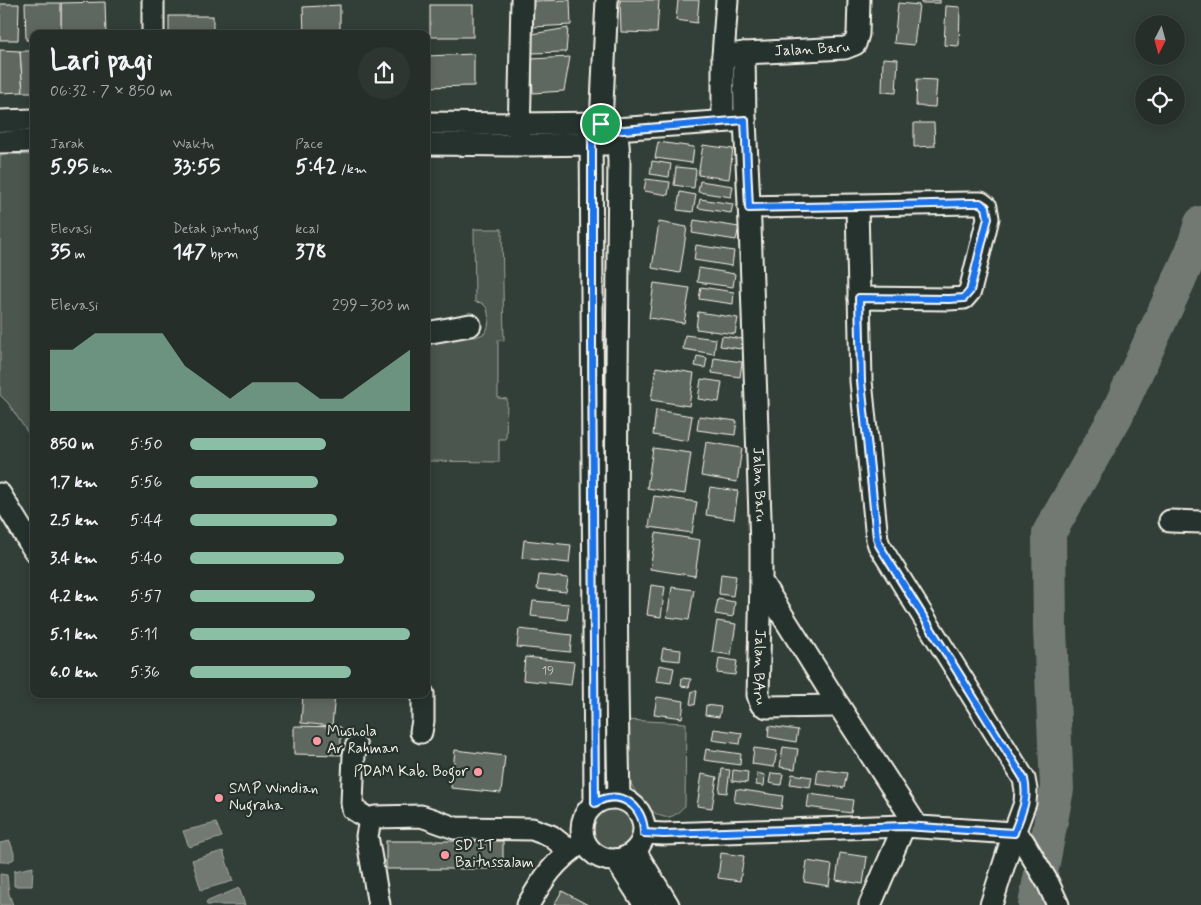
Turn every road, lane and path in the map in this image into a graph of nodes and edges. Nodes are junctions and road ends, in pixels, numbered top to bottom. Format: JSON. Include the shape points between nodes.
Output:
{"nodes":[{"id":1,"x":153,"y":0,"type":"edge"},
{"id":2,"x":522,"y":0,"type":"edge"},
{"id":3,"x":607,"y":0,"type":"edge"},
{"id":4,"x":727,"y":0,"type":"edge"},
{"id":5,"x":859,"y":0,"type":"edge"},
{"id":6,"x":154,"y":30,"type":"edge"},
{"id":7,"x":744,"y":53,"type":"junction"},
{"id":8,"x":723,"y":56,"type":"junction"},
{"id":9,"x":30,"y":120,"type":"edge"},
{"id":10,"x":745,"y":120,"type":"junction"},
{"id":11,"x":0,"y":121,"type":"edge"},
{"id":12,"x":723,"y":121,"type":"junction"},
{"id":13,"x":430,"y":123,"type":"edge"},
{"id":14,"x":519,"y":124,"type":"junction"},
{"id":15,"x":609,"y":130,"type":"junction"},
{"id":16,"x":30,"y":141,"type":"edge"},
{"id":17,"x":0,"y":142,"type":"edge"},
{"id":18,"x":430,"y":144,"type":"edge"},
{"id":19,"x":592,"y":144,"type":"junction"},
{"id":20,"x":519,"y":145,"type":"junction"},
{"id":21,"x":857,"y":206,"type":"junction"},
{"id":22,"x":749,"y":208,"type":"junction"},
{"id":23,"x":859,"y":298,"type":"junction"},
{"id":24,"x":470,"y":324,"type":"dead end"},
{"id":25,"x":430,"y":332,"type":"edge"},
{"id":26,"x":616,"y":438,"type":"junction"},
{"id":27,"x":592,"y":441,"type":"junction"},
{"id":28,"x":0,"y":494,"type":"edge"},
{"id":29,"x":1170,"y":521,"type":"dead end"},
{"id":30,"x":1201,"y":522,"type":"edge"},
{"id":31,"x":30,"y":543,"type":"edge"},
{"id":32,"x":762,"y":581,"type":"junction"},
{"id":33,"x":423,"y":698,"type":"edge"},
{"id":34,"x":839,"y":706,"type":"junction"},
{"id":35,"x":421,"y":732,"type":"dead end"},
{"id":36,"x":356,"y":747,"type":"dead end"},
{"id":37,"x":618,"y":798,"type":"junction"},
{"id":38,"x":595,"y":803,"type":"junction"},
{"id":39,"x":370,"y":820,"type":"junction"},
{"id":40,"x":910,"y":826,"type":"junction"},
{"id":41,"x":1018,"y":837,"type":"junction"},
{"id":42,"x":577,"y":846,"type":"junction"},
{"id":43,"x":632,"y":848,"type":"junction"},
{"id":44,"x":379,"y":905,"type":"edge"},
{"id":45,"x":528,"y":905,"type":"edge"},
{"id":46,"x":645,"y":905,"type":"edge"},
{"id":47,"x":668,"y":905,"type":"edge"},
{"id":48,"x":870,"y":905,"type":"edge"},
{"id":49,"x":991,"y":905,"type":"edge"},
{"id":50,"x":1058,"y":905,"type":"edge"}],
"edges":[{"from":1,"to":6,"type":"street"},
{"from":2,"to":14,"type":"street"},
{"from":3,"to":15,"type":"street"},
{"from":4,"to":8,"type":"street"},
{"from":5,"to":7,"type":"street","name":"Jalan Baru","via":[[855,44],[845,48]]},
{"from":7,"to":8,"type":"street","name":"Jalan Baru"},
{"from":7,"to":10,"type":"street","name":"Jalan Baru"},
{"from":8,"to":12,"type":"street"},
{"from":9,"to":11,"type":"street"},
{"from":10,"to":12,"type":"street"},
{"from":10,"to":22,"type":"street","name":"Jalan Baru"},
{"from":12,"to":15,"type":"street"},
{"from":13,"to":14,"type":"street"},
{"from":14,"to":15,"type":"street"},
{"from":14,"to":20,"type":"street"},
{"from":15,"to":19,"type":"street"},
{"from":15,"to":26,"type":"street","via":[[619,161]]},
{"from":16,"to":17,"type":"street"},
{"from":18,"to":20,"type":"street"},
{"from":19,"to":20,"type":"street"},
{"from":19,"to":27,"type":"street"},
{"from":21,"to":22,"type":"street"},
{"from":21,"to":23,"type":"street"},
{"from":21,"to":23,"type":"street","via":[[980,203],[986,207],[988,218],[970,291],[964,298]]},
{"from":22,"to":32,"type":"street","name":"Jalan Baru"},
{"from":23,"to":41,"type":"street","via":[[861,381],[879,545],[1024,779],[1025,803]]},
{"from":24,"to":25,"type":"street"},
{"from":26,"to":27,"type":"street"},
{"from":26,"to":37,"type":"street"},
{"from":27,"to":38,"type":"street"},
{"from":28,"to":31,"type":"street"},
{"from":29,"to":30,"type":"street"},
{"from":32,"to":34,"type":"street","name":"Jalan Baru"},
{"from":32,"to":34,"type":"street","name":"Jalan BAru","via":[[758,695],[761,704],[767,707]]},
{"from":33,"to":35,"type":"street"},
{"from":34,"to":40,"type":"street","name":"Jalan Baru"},
{"from":36,"to":39,"type":"street","via":[[352,804],[353,809]]},
{"from":37,"to":38,"type":"street"},
{"from":37,"to":43,"type":"street","via":[[633,805],[644,825]]},
{"from":38,"to":42,"type":"street","via":[[584,817]]},
{"from":39,"to":42,"type":"street","via":[[375,817],[421,816],[455,828],[532,829]]},
{"from":39,"to":44,"type":"street","via":[[367,836]]},
{"from":40,"to":41,"type":"street"},
{"from":40,"to":43,"type":"street","via":[[664,834]]},
{"from":40,"to":48,"type":"street"},
{"from":41,"to":49,"type":"street"},
{"from":41,"to":50,"type":"street","via":[[1048,883]]},
{"from":42,"to":43,"type":"street","via":[[608,860]]},
{"from":42,"to":45,"type":"street","via":[[542,880]]},
{"from":43,"to":46,"type":"street"},
{"from":43,"to":47,"type":"street"}]}
